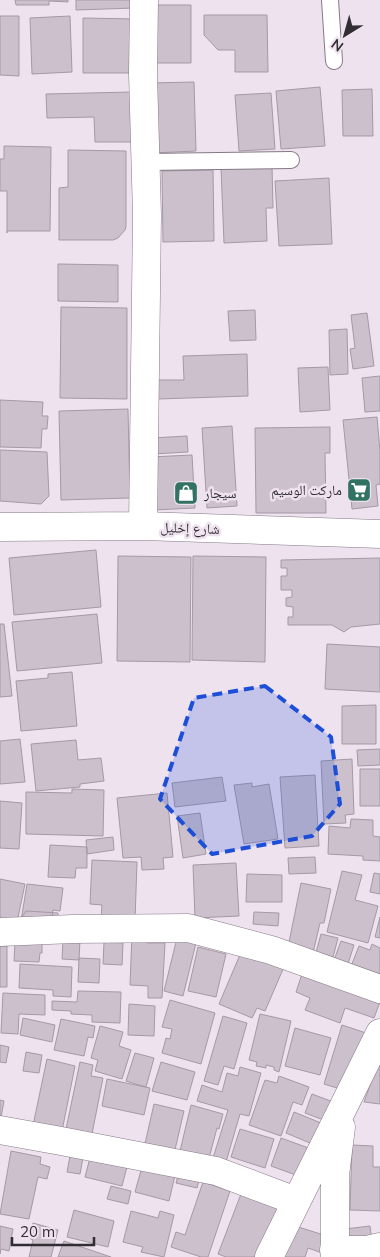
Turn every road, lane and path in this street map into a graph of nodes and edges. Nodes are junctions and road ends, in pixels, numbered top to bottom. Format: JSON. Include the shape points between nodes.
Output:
{"nodes":[{"id":1,"x":144,"y":0,"type":"edge"},
{"id":2,"x":330,"y":0,"type":"edge"},
{"id":3,"x":334,"y":61,"type":"dead end"},
{"id":4,"x":291,"y":160,"type":"dead end"},
{"id":5,"x":146,"y":162,"type":"junction"},
{"id":6,"x":143,"y":526,"type":"junction"},
{"id":7,"x":0,"y":527,"type":"edge"},
{"id":8,"x":380,"y":534,"type":"edge"},
{"id":9,"x":0,"y":932,"type":"edge"},
{"id":10,"x":380,"y":989,"type":"edge"},
{"id":11,"x":380,"y":1033,"type":"edge"},
{"id":12,"x":344,"y":1105,"type":"junction"},
{"id":13,"x":0,"y":1130,"type":"edge"},
{"id":14,"x":296,"y":1201,"type":"junction"},
{"id":15,"x":380,"y":1247,"type":"edge"},
{"id":16,"x":334,"y":1254,"type":"edge"},
{"id":17,"x":269,"y":1257,"type":"edge"}],
"edges":[{"from":1,"to":5,"type":"street"},
{"from":2,"to":3,"type":"lane"},
{"from":4,"to":5,"type":"lane"},
{"from":5,"to":6,"type":"street"},
{"from":6,"to":7,"type":"street","name":"شارع إخليل"},
{"from":6,"to":8,"type":"street","name":"شارع إخليل"},
{"from":9,"to":10,"type":"street","via":[[188,928],[272,950]]},
{"from":11,"to":12,"type":"street"},
{"from":12,"to":14,"type":"street"},
{"from":12,"to":16,"type":"street","via":[[334,1175]]},
{"from":13,"to":14,"type":"street","via":[[216,1171]]},
{"from":14,"to":17,"type":"street"},
{"from":15,"to":16,"type":"street"}]}
